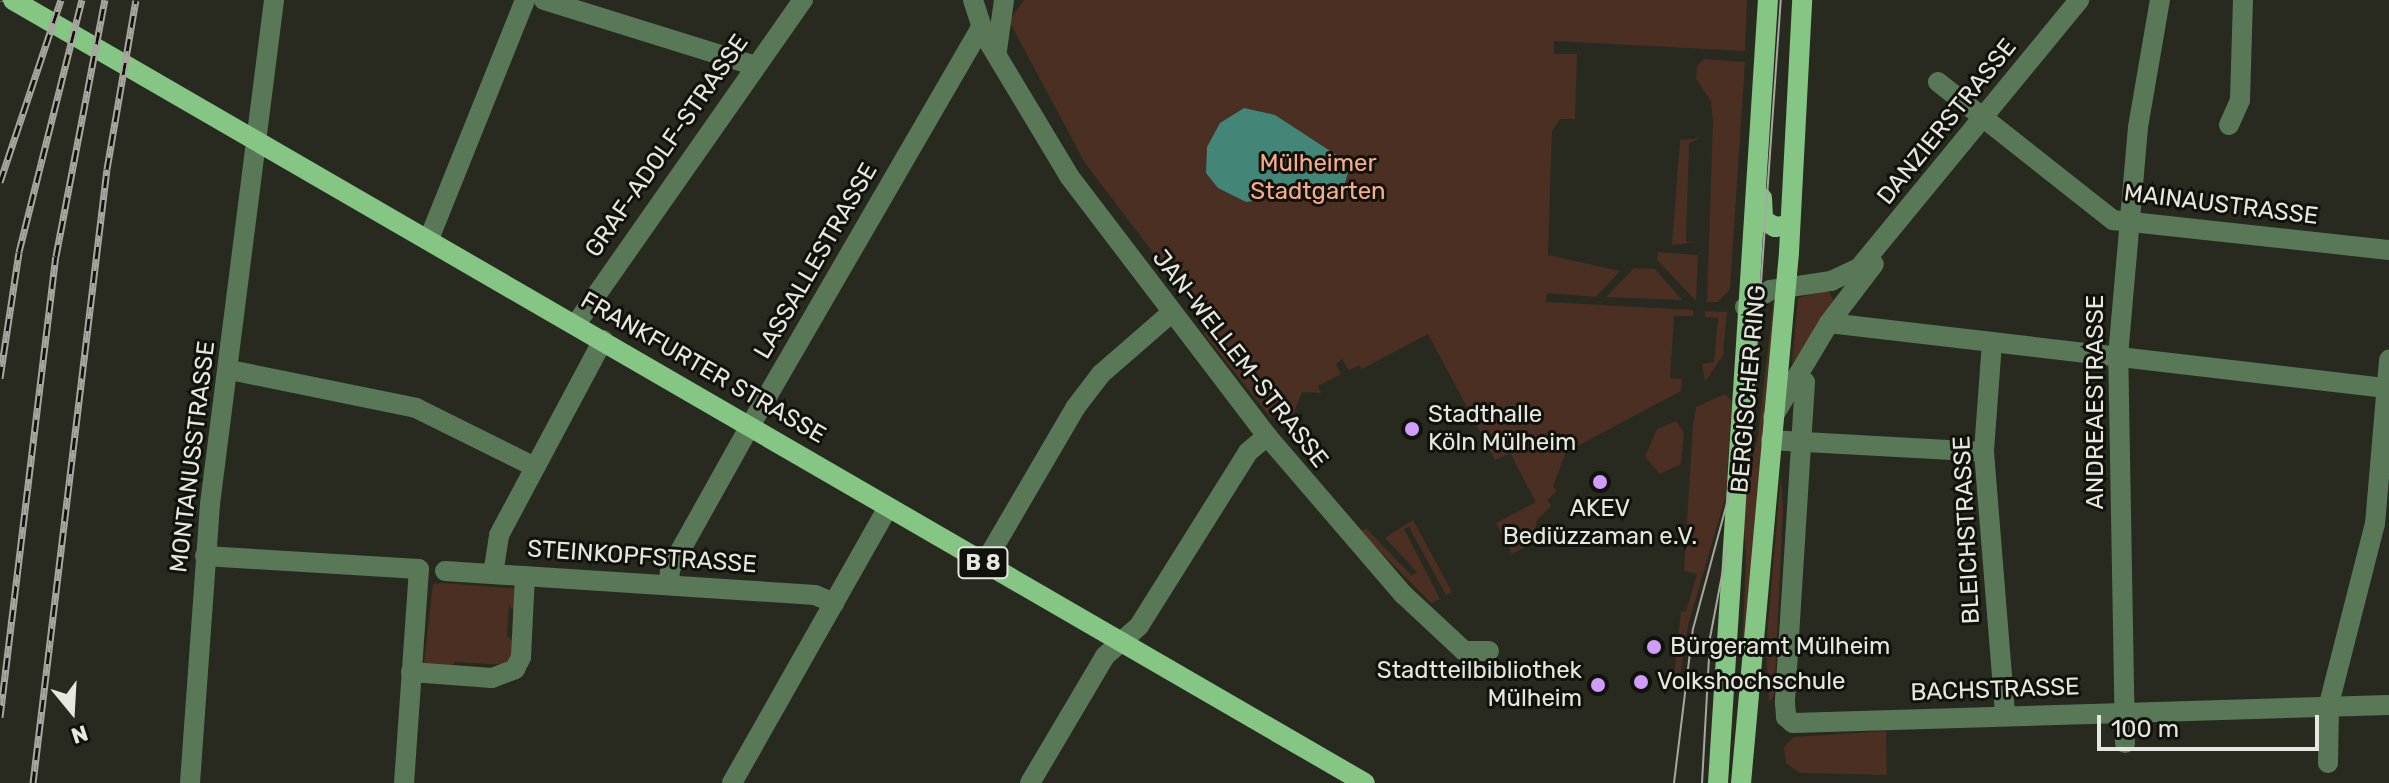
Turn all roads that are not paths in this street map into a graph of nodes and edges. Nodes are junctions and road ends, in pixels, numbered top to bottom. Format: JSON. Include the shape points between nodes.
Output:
{"nodes":[{"id":1,"x":13,"y":0,"type":"edge"},
{"id":2,"x":274,"y":0,"type":"edge"},
{"id":3,"x":525,"y":0,"type":"edge"},
{"id":4,"x":544,"y":0,"type":"edge"},
{"id":5,"x":803,"y":0,"type":"edge"},
{"id":6,"x":973,"y":0,"type":"edge"},
{"id":7,"x":980,"y":0,"type":"edge"},
{"id":8,"x":995,"y":0,"type":"edge"},
{"id":9,"x":1004,"y":0,"type":"edge"},
{"id":10,"x":1768,"y":0,"type":"edge"},
{"id":11,"x":1802,"y":0,"type":"edge"},
{"id":12,"x":2160,"y":0,"type":"edge"},
{"id":13,"x":2243,"y":0,"type":"edge"},
{"id":14,"x":2067,"y":4,"type":"edge"},
{"id":15,"x":981,"y":28,"type":"junction"},
{"id":16,"x":968,"y":50,"type":"junction"},
{"id":17,"x":997,"y":50,"type":"junction"},
{"id":18,"x":756,"y":66,"type":"junction"},
{"id":19,"x":1938,"y":82,"type":"dead end"},
{"id":20,"x":1985,"y":117,"type":"junction"},
{"id":21,"x":2229,"y":125,"type":"dead end"},
{"id":22,"x":259,"y":139,"type":"junction"},
{"id":23,"x":1759,"y":167,"type":"junction"},
{"id":24,"x":2128,"y":224,"type":"junction"},
{"id":25,"x":1790,"y":225,"type":"junction"},
{"id":26,"x":429,"y":239,"type":"junction"},
{"id":27,"x":1886,"y":239,"type":"junction"},
{"id":28,"x":2389,"y":250,"type":"edge"},
{"id":29,"x":1789,"y":252,"type":"junction"},
{"id":30,"x":1827,"y":282,"type":"junction"},
{"id":31,"x":1785,"y":288,"type":"junction"},
{"id":32,"x":1745,"y":307,"type":"junction"},
{"id":33,"x":1170,"y":314,"type":"junction"},
{"id":34,"x":1829,"y":323,"type":"junction"},
{"id":35,"x":576,"y":324,"type":"junction"},
{"id":36,"x":603,"y":340,"type":"junction"},
{"id":37,"x":1992,"y":342,"type":"junction"},
{"id":38,"x":2118,"y":356,"type":"junction"},
{"id":39,"x":2389,"y":360,"type":"edge"},
{"id":40,"x":230,"y":370,"type":"junction"},
{"id":41,"x":1797,"y":377,"type":"junction"},
{"id":42,"x":2386,"y":388,"type":"junction"},
{"id":43,"x":1773,"y":417,"type":"junction"},
{"id":44,"x":750,"y":426,"type":"junction"},
{"id":45,"x":1267,"y":436,"type":"junction"},
{"id":46,"x":1771,"y":440,"type":"junction"},
{"id":47,"x":1802,"y":441,"type":"junction"},
{"id":48,"x":1984,"y":452,"type":"junction"},
{"id":49,"x":535,"y":467,"type":"junction"},
{"id":50,"x":888,"y":507,"type":"junction"},
{"id":51,"x":2382,"y":520,"type":"edge"},
{"id":52,"x":205,"y":556,"type":"junction"},
{"id":53,"x":984,"y":564,"type":"junction"},
{"id":54,"x":445,"y":571,"type":"dead end"},
{"id":55,"x":493,"y":574,"type":"junction"},
{"id":56,"x":525,"y":576,"type":"junction"},
{"id":57,"x":669,"y":584,"type":"junction"},
{"id":58,"x":834,"y":603,"type":"junction"},
{"id":59,"x":1121,"y":643,"type":"junction"},
{"id":60,"x":1489,"y":651,"type":"dead end"},
{"id":61,"x":411,"y":672,"type":"junction"},
{"id":62,"x":2329,"y":704,"type":"junction"},
{"id":63,"x":2389,"y":705,"type":"edge"},
{"id":64,"x":2125,"y":712,"type":"junction"},
{"id":65,"x":2005,"y":714,"type":"junction"},
{"id":66,"x":1793,"y":723,"type":"joint"},
{"id":67,"x":1745,"y":743,"type":"junction"},
{"id":68,"x":2125,"y":743,"type":"dead end"},
{"id":69,"x":2328,"y":763,"type":"dead end"},
{"id":70,"x":190,"y":783,"type":"edge"},
{"id":71,"x":404,"y":783,"type":"edge"},
{"id":72,"x":732,"y":783,"type":"edge"},
{"id":73,"x":1030,"y":783,"type":"edge"},
{"id":74,"x":1365,"y":783,"type":"edge"},
{"id":75,"x":1718,"y":783,"type":"edge"},
{"id":76,"x":1741,"y":783,"type":"edge"},
{"id":77,"x":1759,"y":783,"type":"edge"}],
"edges":[{"from":1,"to":22,"type":"main road","name":"FRANKFURTER STRASSE","number":"B 8"},
{"from":2,"to":22,"type":"street","name":"MONTANUSSTRASSE"},
{"from":3,"to":26,"type":"street"},
{"from":4,"to":18,"type":"street"},
{"from":5,"to":18,"type":"street","name":"GRAF-ADOLF-STRASSE"},
{"from":6,"to":15,"type":"street","name":"JAN-WELLEM-STRASSE"},
{"from":7,"to":8,"type":"street"},
{"from":9,"to":17,"type":"street"},
{"from":10,"to":23,"type":"main road"},
{"from":11,"to":25,"type":"main road","name":"BERGISCHER RING"},
{"from":12,"to":24,"type":"street","name":"ANDREAESTRASSE"},
{"from":13,"to":21,"type":"street","via":[[2240,100]]},
{"from":14,"to":20,"type":"street","name":"DANZIERSTRASSE"},
{"from":15,"to":16,"type":"street","name":"LASSALLESTRASSE"},
{"from":15,"to":17,"type":"street","name":"JAN-WELLEM-STRASSE"},
{"from":16,"to":17,"type":"street","via":[[985,45]]},
{"from":16,"to":44,"type":"street","name":"LASSALLESTRASSE"},
{"from":17,"to":33,"type":"street","name":"JAN-WELLEM-STRASSE","via":[[1069,176]]},
{"from":18,"to":35,"type":"street","name":"GRAF-ADOLF-STRASSE"},
{"from":19,"to":20,"type":"street","name":"MAINAUSTRASSE"},
{"from":20,"to":24,"type":"street","name":"MAINAUSTRASSE","via":[[2105,214]]},
{"from":20,"to":27,"type":"street","name":"DANZIERSTRASSE"},
{"from":22,"to":26,"type":"main road","name":"FRANKFURTER STRASSE","number":"B 8"},
{"from":22,"to":40,"type":"street","name":"MONTANUSSTRASSE"},
{"from":23,"to":25,"type":"main road","via":[[1763,220],[1775,227]]},
{"from":23,"to":32,"type":"main road","name":"BERGISCHER RING"},
{"from":24,"to":28,"type":"street","name":"MAINAUSTRASSE"},
{"from":24,"to":38,"type":"street","name":"ANDREAESTRASSE"},
{"from":25,"to":29,"type":"main road","name":"BERGISCHER RING"},
{"from":26,"to":35,"type":"main road","name":"FRANKFURTER STRASSE","number":"B 8"},
{"from":27,"to":30,"type":"street","name":"DANZIERSTRASSE","via":[[1859,268]]},
{"from":27,"to":34,"type":"street","name":"DANZIERSTRASSE","via":[[1880,256]]},
{"from":29,"to":30,"type":"street","via":[[1797,269]]},
{"from":29,"to":31,"type":"main road","name":"BERGISCHER RING"},
{"from":30,"to":31,"type":"street","name":"DANZIERSTRASSE"},
{"from":31,"to":32,"type":"street","name":"DANZIERSTRASSE","via":[[1770,290]]},
{"from":31,"to":43,"type":"main road","name":"BERGISCHER RING"},
{"from":32,"to":75,"type":"main road","name":"BERGISCHER RING","via":[[1728,688]]},
{"from":33,"to":45,"type":"street","name":"JAN-WELLEM-STRASSE"},
{"from":33,"to":53,"type":"street","via":[[1101,374],[1075,408]]},
{"from":34,"to":37,"type":"street"},
{"from":34,"to":41,"type":"street","name":"DANZIERSTRASSE"},
{"from":35,"to":36,"type":"main road","name":"FRANKFURTER STRASSE","number":"B 8"},
{"from":36,"to":44,"type":"main road","name":"FRANKFURTER STRASSE","number":"B 8"},
{"from":36,"to":49,"type":"street"},
{"from":37,"to":38,"type":"street"},
{"from":37,"to":48,"type":"street","name":"BLEICHSTRASSE"},
{"from":38,"to":42,"type":"street"},
{"from":38,"to":64,"type":"street","name":"ANDREAESTRASSE"},
{"from":39,"to":42,"type":"street"},
{"from":40,"to":49,"type":"street","via":[[416,408]]},
{"from":40,"to":52,"type":"street","name":"MONTANUSSTRASSE"},
{"from":41,"to":43,"type":"street","name":"DANZIERSTRASSE"},
{"from":41,"to":47,"type":"street","name":"BERGISCHER RING","via":[[1805,382]]},
{"from":42,"to":51,"type":"street"},
{"from":43,"to":46,"type":"main road","name":"BERGISCHER RING"},
{"from":44,"to":50,"type":"main road","name":"FRANKFURTER STRASSE","number":"B 8"},
{"from":44,"to":57,"type":"street","name":"LASSALLESTRASSE","via":[[670,569]]},
{"from":45,"to":59,"type":"street","via":[[1248,452],[1139,626]]},
{"from":45,"to":60,"type":"street","name":"JAN-WELLEM-STRASSE","via":[[1404,595],[1464,651]]},
{"from":46,"to":47,"type":"street"},
{"from":46,"to":67,"type":"main road","name":"BERGISCHER RING"},
{"from":47,"to":48,"type":"street"},
{"from":47,"to":66,"type":"street","name":"BERGISCHER RING","via":[[1785,702],[1786,717]]},
{"from":48,"to":65,"type":"street","name":"BLEICHSTRASSE"},
{"from":49,"to":55,"type":"street","via":[[499,535]]},
{"from":50,"to":53,"type":"main road","name":"FRANKFURTER STRASSE","number":"B 8"},
{"from":50,"to":58,"type":"street"},
{"from":51,"to":62,"type":"street"},
{"from":52,"to":61,"type":"street","via":[[419,569]]},
{"from":52,"to":70,"type":"street","name":"MONTANUSSTRASSE"},
{"from":53,"to":59,"type":"main road","name":"FRANKFURTER STRASSE","number":"B 8"},
{"from":54,"to":55,"type":"street","name":"STEINKOPFSTRASSE"},
{"from":55,"to":56,"type":"street","name":"STEINKOPFSTRASSE"},
{"from":56,"to":57,"type":"street","name":"STEINKOPFSTRASSE"},
{"from":56,"to":61,"type":"street","via":[[521,657],[515,669],[492,678]]},
{"from":57,"to":58,"type":"street","name":"STEINKOPFSTRASSE","via":[[815,595]]},
{"from":58,"to":72,"type":"street"},
{"from":59,"to":73,"type":"street","via":[[1105,656]]},
{"from":59,"to":74,"type":"main road","name":"FRANKFURTER STRASSE","number":"B 8"},
{"from":61,"to":71,"type":"street"},
{"from":62,"to":63,"type":"street","name":"BACHSTRASSE"},
{"from":62,"to":64,"type":"street","name":"BACHSTRASSE"},
{"from":62,"to":69,"type":"street"},
{"from":64,"to":65,"type":"street","name":"BACHSTRASSE"},
{"from":64,"to":68,"type":"street","name":"ANDREAESTRASSE"},
{"from":65,"to":66,"type":"street","name":"BACHSTRASSE"},
{"from":67,"to":76,"type":"main road","name":"BERGISCHER RING"},
{"from":67,"to":77,"type":"main road"}]}
